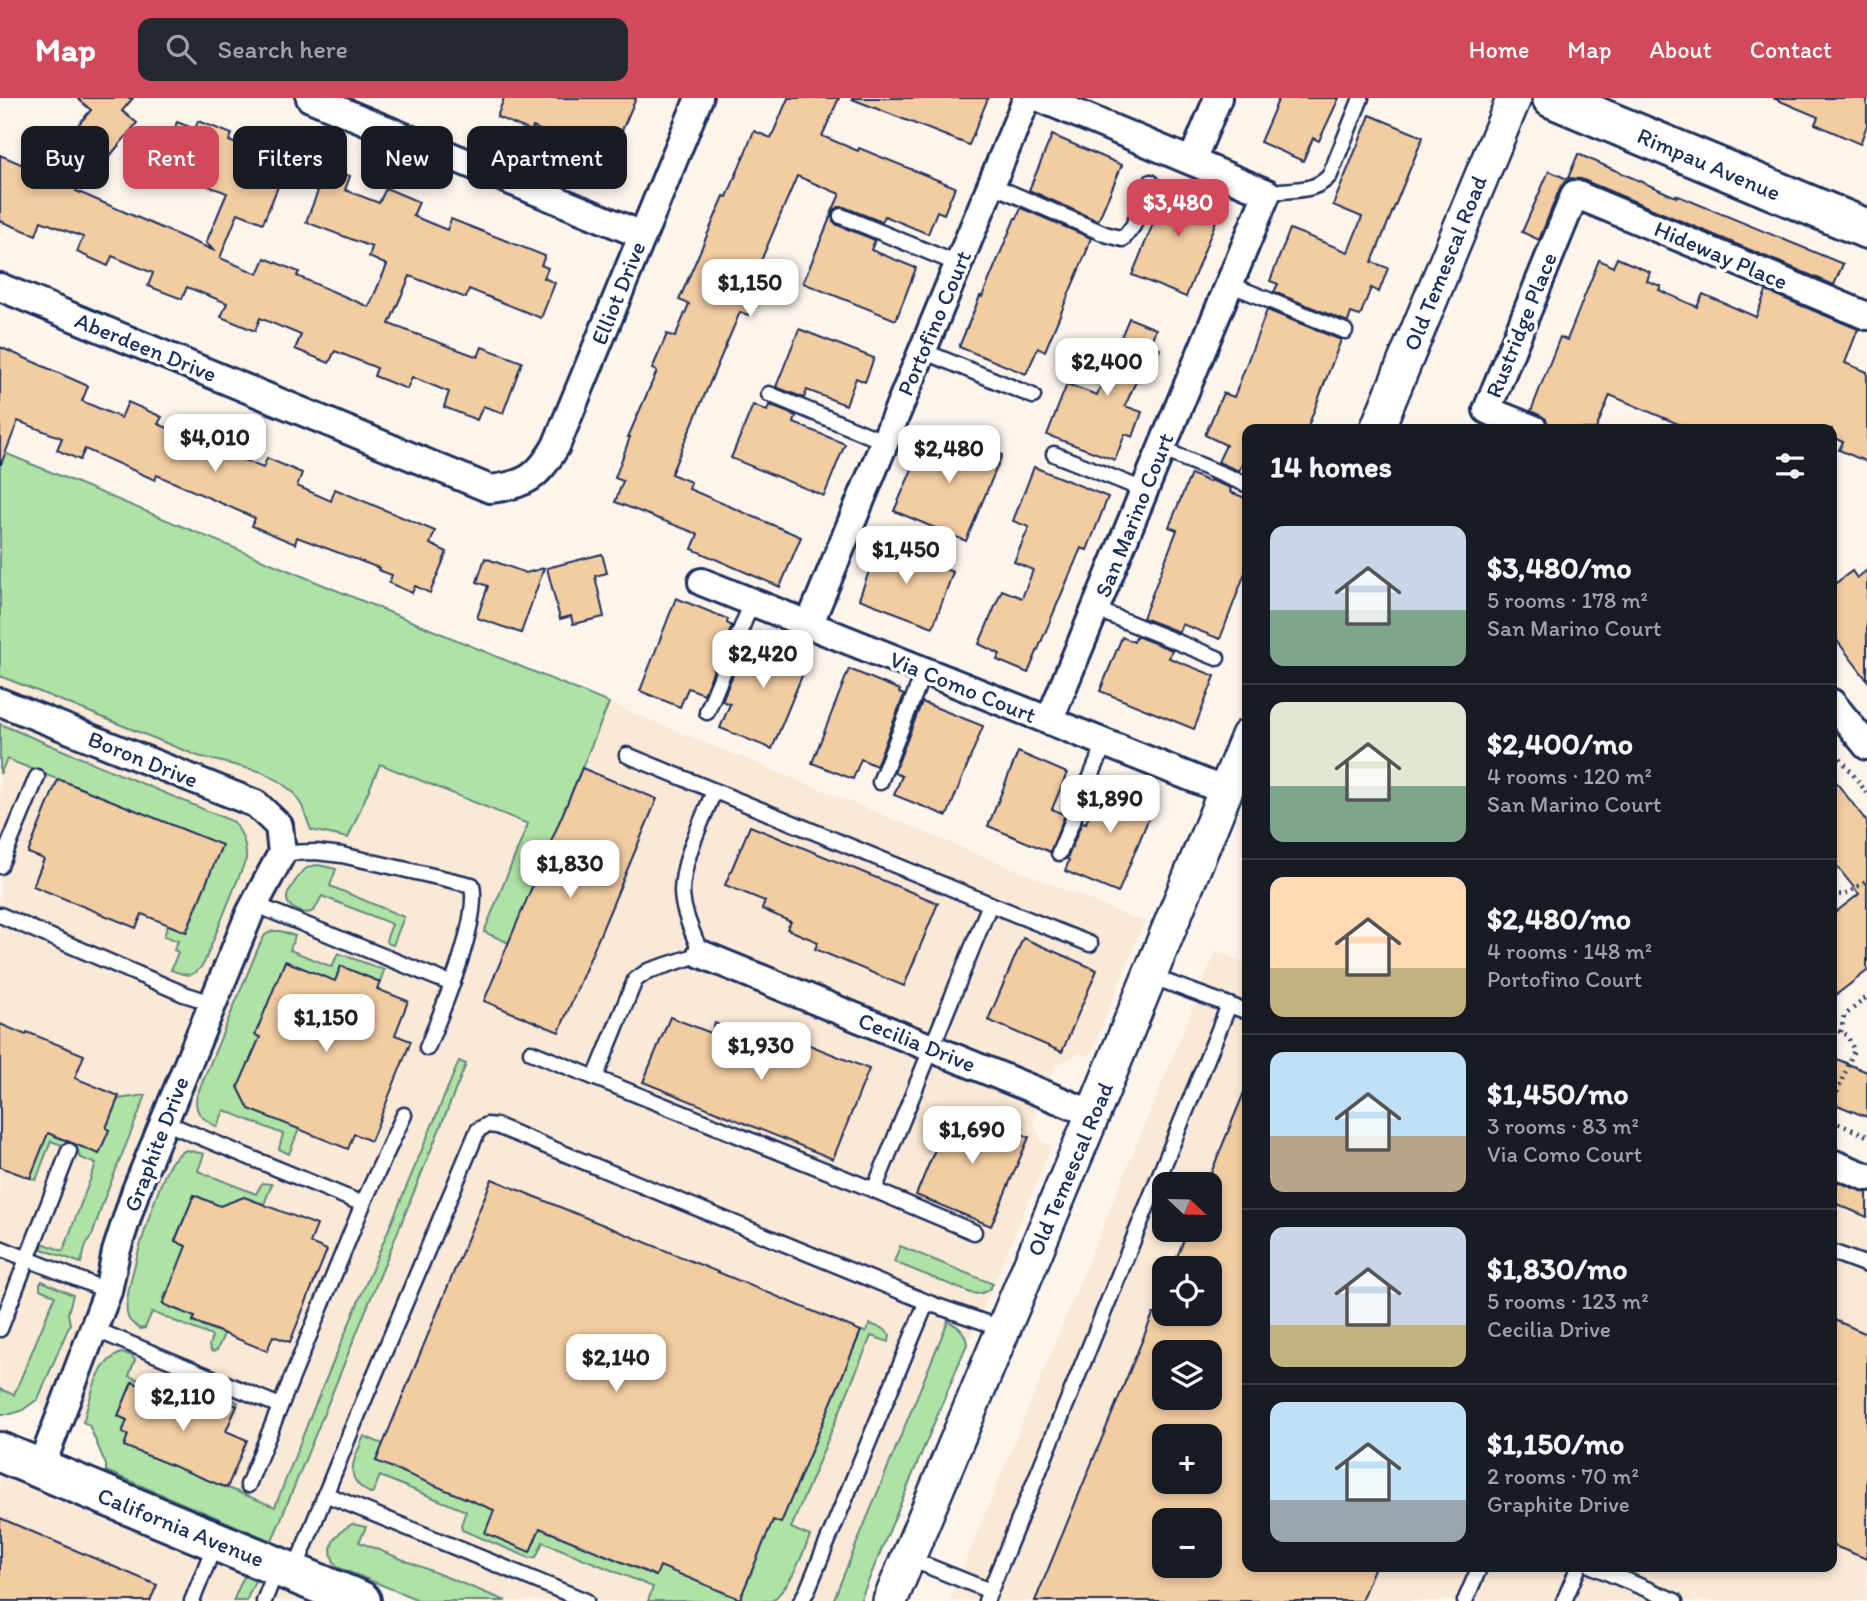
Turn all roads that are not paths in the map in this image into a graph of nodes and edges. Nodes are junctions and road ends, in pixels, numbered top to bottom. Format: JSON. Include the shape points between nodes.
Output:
{"nodes":[{"id":1,"x":310,"y":98,"type":"edge"},
{"id":2,"x":699,"y":98,"type":"edge"},
{"id":3,"x":1027,"y":98,"type":"edge"},
{"id":4,"x":1040,"y":98,"type":"edge"},
{"id":5,"x":1218,"y":98,"type":"edge"},
{"id":6,"x":1361,"y":98,"type":"edge"},
{"id":7,"x":1514,"y":98,"type":"edge"},
{"id":8,"x":1552,"y":98,"type":"edge"},
{"id":9,"x":1192,"y":161,"type":"junction"},
{"id":10,"x":1151,"y":182,"type":"dead end"},
{"id":11,"x":992,"y":185,"type":"junction"},
{"id":12,"x":1267,"y":193,"type":"junction"},
{"id":13,"x":1575,"y":194,"type":"joint"},
{"id":14,"x":841,"y":216,"type":"dead end"},
{"id":15,"x":1867,"y":229,"type":"edge"},
{"id":16,"x":642,"y":235,"type":"junction"},
{"id":17,"x":958,"y":264,"type":"junction"},
{"id":18,"x":1229,"y":284,"type":"junction"},
{"id":19,"x":0,"y":287,"type":"edge"},
{"id":20,"x":1867,"y":316,"type":"edge"},
{"id":21,"x":1345,"y":331,"type":"dead end"},
{"id":22,"x":923,"y":351,"type":"junction"},
{"id":23,"x":769,"y":394,"type":"dead end"},
{"id":24,"x":1033,"y":396,"type":"dead end"},
{"id":25,"x":1379,"y":424,"type":"edge"},
{"id":26,"x":1522,"y":424,"type":"edge"},
{"id":27,"x":885,"y":442,"type":"junction"},
{"id":28,"x":1161,"y":449,"type":"junction"},
{"id":29,"x":1054,"y":454,"type":"dead end"},
{"id":30,"x":526,"y":481,"type":"joint"},
{"id":31,"x":1242,"y":483,"type":"edge"},
{"id":32,"x":1144,"y":490,"type":"junction"},
{"id":33,"x":702,"y":582,"type":"dead end"},
{"id":34,"x":752,"y":602,"type":"junction"},
{"id":35,"x":1095,"y":608,"type":"junction"},
{"id":36,"x":809,"y":625,"type":"junction"},
{"id":37,"x":1217,"y":658,"type":"dead end"},
{"id":38,"x":924,"y":671,"type":"junction"},
{"id":39,"x":0,"y":702,"type":"edge"},
{"id":40,"x":1837,"y":709,"type":"edge"},
{"id":41,"x":707,"y":712,"type":"dead end"},
{"id":42,"x":1049,"y":721,"type":"junction"},
{"id":43,"x":1105,"y":743,"type":"junction"},
{"id":44,"x":1867,"y":746,"type":"edge"},
{"id":45,"x":1242,"y":750,"type":"edge"},
{"id":46,"x":627,"y":755,"type":"dead end"},
{"id":47,"x":37,"y":777,"type":"dead end"},
{"id":48,"x":880,"y":782,"type":"dead end"},
{"id":49,"x":714,"y":791,"type":"junction"},
{"id":50,"x":1225,"y":791,"type":"junction"},
{"id":51,"x":282,"y":853,"type":"junction"},
{"id":52,"x":1059,"y":853,"type":"dead end"},
{"id":53,"x":0,"y":866,"type":"edge"},
{"id":54,"x":254,"y":904,"type":"junction"},
{"id":55,"x":990,"y":904,"type":"junction"},
{"id":56,"x":0,"y":915,"type":"edge"},
{"id":57,"x":1090,"y":944,"type":"dead end"},
{"id":58,"x":701,"y":954,"type":"junction"},
{"id":59,"x":1150,"y":976,"type":"junction"},
{"id":60,"x":452,"y":984,"type":"junction"},
{"id":61,"x":212,"y":1003,"type":"junction"},
{"id":62,"x":1229,"y":1005,"type":"junction"},
{"id":63,"x":1242,"y":1010,"type":"edge"},
{"id":64,"x":427,"y":1048,"type":"dead end"},
{"id":65,"x":932,"y":1048,"type":"junction"},
{"id":66,"x":531,"y":1052,"type":"dead end"},
{"id":67,"x":595,"y":1078,"type":"junction"},
{"id":68,"x":1093,"y":1114,"type":"junction"},
{"id":69,"x":404,"y":1115,"type":"dead end"},
{"id":70,"x":164,"y":1122,"type":"junction"},
{"id":71,"x":69,"y":1151,"type":"dead end"},
{"id":72,"x":1837,"y":1165,"type":"edge"},
{"id":73,"x":1867,"y":1177,"type":"edge"},
{"id":74,"x":874,"y":1190,"type":"junction"},
{"id":75,"x":363,"y":1204,"type":"junction"},
{"id":76,"x":974,"y":1232,"type":"dead end"},
{"id":77,"x":0,"y":1248,"type":"edge"},
{"id":78,"x":1837,"y":1254,"type":"edge"},
{"id":79,"x":27,"y":1259,"type":"junction"},
{"id":80,"x":1867,"y":1265,"type":"edge"},
{"id":81,"x":108,"y":1291,"type":"junction"},
{"id":82,"x":934,"y":1304,"type":"junction"},
{"id":83,"x":0,"y":1329,"type":"edge"},
{"id":84,"x":94,"y":1329,"type":"junction"},
{"id":85,"x":1004,"y":1329,"type":"junction"},
{"id":86,"x":281,"y":1406,"type":"junction"},
{"id":87,"x":0,"y":1452,"type":"edge"},
{"id":88,"x":40,"y":1469,"type":"junction"},
{"id":89,"x":248,"y":1485,"type":"dead end"},
{"id":90,"x":326,"y":1494,"type":"junction"},
{"id":91,"x":216,"y":1541,"type":"junction"},
{"id":92,"x":908,"y":1558,"type":"junction"},
{"id":93,"x":1477,"y":1572,"type":"edge"},
{"id":94,"x":1576,"y":1572,"type":"edge"},
{"id":95,"x":1606,"y":1572,"type":"edge"},
{"id":96,"x":278,"y":1580,"type":"edge"},
{"id":97,"x":988,"y":1596,"type":"edge"},
{"id":98,"x":192,"y":1601,"type":"edge"},
{"id":99,"x":361,"y":1601,"type":"edge"},
{"id":100,"x":586,"y":1601,"type":"edge"},
{"id":101,"x":801,"y":1601,"type":"edge"},
{"id":102,"x":890,"y":1601,"type":"edge"},
{"id":103,"x":1465,"y":1601,"type":"edge"},
{"id":104,"x":1564,"y":1601,"type":"edge"},
{"id":105,"x":1675,"y":1601,"type":"edge"}],
"edges":[{"from":1,"to":16,"type":"street"},
{"from":2,"to":16,"type":"street","name":"Elliot Drive"},
{"from":3,"to":11,"type":"street","name":"Portofino Court"},
{"from":4,"to":9,"type":"street"},
{"from":5,"to":9,"type":"street"},
{"from":6,"to":12,"type":"lane","via":[[1324,183]]},
{"from":7,"to":25,"type":"street","name":"Old Temescal Road"},
{"from":8,"to":15,"type":"main road","name":"Rimpau Avenue"},
{"from":9,"to":12,"type":"street"},
{"from":10,"to":11,"type":"lane","via":[[1123,239]]},
{"from":11,"to":17,"type":"street","name":"Portofino Court"},
{"from":12,"to":18,"type":"street","name":"San Marino Court"},
{"from":13,"to":20,"type":"street","name":"Hideway Place"},
{"from":13,"to":26,"type":"street","name":"Rustridge Place","via":[[1487,410]]},
{"from":14,"to":17,"type":"lane"},
{"from":16,"to":30,"type":"street","name":"Elliot Drive","via":[[556,446]]},
{"from":17,"to":22,"type":"street","name":"Portofino Court"},
{"from":18,"to":21,"type":"lane"},
{"from":18,"to":28,"type":"street","name":"San Marino Court"},
{"from":19,"to":30,"type":"street","name":"Aberdeen Drive","via":[[490,489]]},
{"from":22,"to":24,"type":"lane"},
{"from":22,"to":27,"type":"street","name":"Portofino Court"},
{"from":23,"to":27,"type":"lane"},
{"from":27,"to":36,"type":"street","name":"Portofino Court"},
{"from":28,"to":31,"type":"lane"},
{"from":28,"to":32,"type":"street","name":"San Marino Court"},
{"from":29,"to":32,"type":"lane"},
{"from":32,"to":35,"type":"street","name":"San Marino Court"},
{"from":33,"to":34,"type":"street","name":"Via Como Court"},
{"from":34,"to":36,"type":"street","name":"Via Como Court"},
{"from":34,"to":41,"type":"lane"},
{"from":35,"to":37,"type":"lane"},
{"from":35,"to":42,"type":"street","name":"San Marino Court"},
{"from":36,"to":38,"type":"street","name":"Via Como Court"},
{"from":38,"to":42,"type":"street","name":"Via Como Court"},
{"from":38,"to":48,"type":"lane"},
{"from":39,"to":51,"type":"street","name":"Boron Drive","via":[[256,804],[279,826]]},
{"from":40,"to":44,"type":"street"},
{"from":42,"to":43,"type":"street","name":"Via Como Court"},
{"from":43,"to":50,"type":"street","name":"Via Como Court"},
{"from":43,"to":52,"type":"lane"},
{"from":45,"to":50,"type":"street","name":"Old Temescal Road"},
{"from":46,"to":49,"type":"lane"},
{"from":47,"to":53,"type":"lane"},
{"from":49,"to":55,"type":"lane"},
{"from":49,"to":58,"type":"lane","via":[[688,859],[682,892]]},
{"from":50,"to":59,"type":"street","name":"Old Temescal Road"},
{"from":51,"to":54,"type":"street","name":"Graphite Drive"},
{"from":51,"to":60,"type":"lane","via":[[342,855],[472,885],[468,927]]},
{"from":54,"to":60,"type":"lane"},
{"from":54,"to":61,"type":"street","name":"Graphite Drive"},
{"from":55,"to":57,"type":"lane"},
{"from":55,"to":65,"type":"lane"},
{"from":56,"to":61,"type":"lane"},
{"from":58,"to":65,"type":"street","name":"Cecilia Drive"},
{"from":58,"to":67,"type":"lane","via":[[648,971],[635,980]]},
{"from":59,"to":62,"type":"lane"},
{"from":59,"to":68,"type":"street","name":"Old Temescal Road"},
{"from":60,"to":64,"type":"lane"},
{"from":61,"to":70,"type":"street","name":"Graphite Drive"},
{"from":62,"to":63,"type":"lane"},
{"from":62,"to":97,"type":"lane"},
{"from":65,"to":68,"type":"street","name":"Cecilia Drive"},
{"from":65,"to":74,"type":"lane"},
{"from":66,"to":67,"type":"lane"},
{"from":67,"to":74,"type":"lane"},
{"from":68,"to":85,"type":"street","name":"Old Temescal Road"},
{"from":69,"to":75,"type":"lane"},
{"from":70,"to":75,"type":"lane"},
{"from":70,"to":81,"type":"street","name":"Graphite Drive","via":[[136,1190]]},
{"from":71,"to":79,"type":"lane"},
{"from":72,"to":73,"type":"street"},
{"from":74,"to":76,"type":"lane"},
{"from":75,"to":86,"type":"lane"},
{"from":77,"to":79,"type":"lane"},
{"from":78,"to":80,"type":"lane"},
{"from":79,"to":81,"type":"lane"},
{"from":79,"to":83,"type":"lane"},
{"from":81,"to":84,"type":"street","name":"Graphite Drive"},
{"from":82,"to":85,"type":"lane"},
{"from":82,"to":90,"type":"lane","via":[[487,1125],[478,1130]]},
{"from":82,"to":101,"type":"lane","via":[[925,1306],[919,1318]]},
{"from":84,"to":86,"type":"lane"},
{"from":84,"to":88,"type":"street","name":"Graphite Drive"},
{"from":85,"to":92,"type":"street","name":"Old Temescal Road"},
{"from":86,"to":89,"type":"lane"},
{"from":87,"to":88,"type":"main road","name":"California Avenue"},
{"from":88,"to":91,"type":"main road","name":"California Avenue"},
{"from":90,"to":96,"type":"lane"},
{"from":90,"to":100,"type":"lane"},
{"from":91,"to":96,"type":"main road","name":"California Avenue"},
{"from":91,"to":98,"type":"lane"},
{"from":92,"to":97,"type":"lane"},
{"from":92,"to":102,"type":"street","name":"Old Temescal Road"},
{"from":93,"to":103,"type":"lane"},
{"from":94,"to":104,"type":"lane"},
{"from":95,"to":105,"type":"lane"},
{"from":96,"to":99,"type":"main road","name":"California Avenue"}]}
